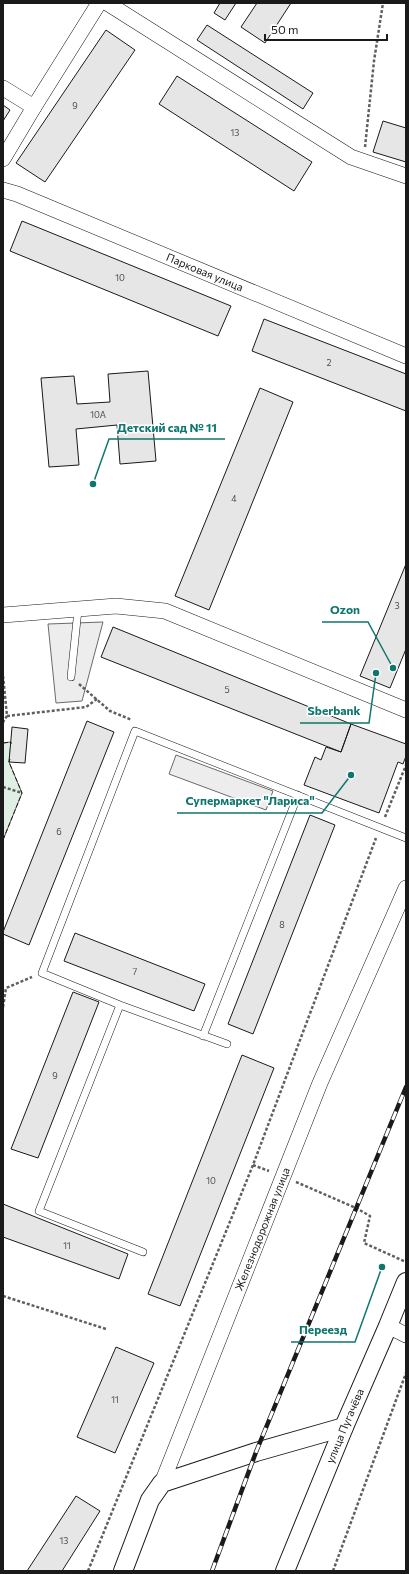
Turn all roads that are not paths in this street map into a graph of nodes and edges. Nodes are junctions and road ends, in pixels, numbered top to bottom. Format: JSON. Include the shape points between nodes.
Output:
{"nodes":[{"id":1,"x":99,"y":3,"type":"edge"},
{"id":2,"x":107,"y":3,"type":"edge"},
{"id":3,"x":3,"y":88,"type":"edge"},
{"id":4,"x":34,"y":106,"type":"junction"},
{"id":5,"x":3,"y":159,"type":"edge"},
{"id":6,"x":406,"y":176,"type":"edge"},
{"id":7,"x":3,"y":190,"type":"edge"},
{"id":8,"x":406,"y":356,"type":"edge"},
{"id":9,"x":78,"y":610,"type":"junction"},
{"id":10,"x":3,"y":615,"type":"edge"},
{"id":11,"x":71,"y":677,"type":"dead end"},
{"id":12,"x":406,"y":710,"type":"edge"},
{"id":13,"x":298,"y":795,"type":"junction"},
{"id":14,"x":406,"y":838,"type":"edge"},
{"id":15,"x":406,"y":888,"type":"edge"},
{"id":16,"x":120,"y":1005,"type":"junction"},
{"id":17,"x":203,"y":1036,"type":"junction"},
{"id":18,"x":227,"y":1044,"type":"dead end"},
{"id":19,"x":143,"y":1252,"type":"dead end"},
{"id":20,"x":406,"y":1282,"type":"edge"},
{"id":21,"x":388,"y":1326,"type":"junction"},
{"id":22,"x":406,"y":1335,"type":"edge"},
{"id":23,"x":344,"y":1427,"type":"junction"},
{"id":24,"x":162,"y":1483,"type":"junction"},
{"id":25,"x":123,"y":1571,"type":"edge"},
{"id":26,"x":285,"y":1571,"type":"edge"}],
"edges":[{"from":1,"to":4,"type":"street"},
{"from":2,"to":6,"type":"street","via":[[351,158]]},
{"from":3,"to":4,"type":"street"},
{"from":4,"to":5,"type":"street"},
{"from":7,"to":8,"type":"street","name":"Парковая улица"},
{"from":9,"to":10,"type":"street"},
{"from":9,"to":11,"type":"lane"},
{"from":9,"to":12,"type":"street","via":[[116,606],[165,611]]},
{"from":13,"to":14,"type":"lane"},
{"from":13,"to":16,"type":"lane","via":[[135,731],[42,973]]},
{"from":13,"to":17,"type":"lane"},
{"from":15,"to":24,"type":"street","name":"Железнодорожная улица","via":[[320,1083]]},
{"from":16,"to":17,"type":"lane"},
{"from":16,"to":19,"type":"lane","via":[[39,1210]]},
{"from":17,"to":18,"type":"lane"},
{"from":20,"to":21,"type":"street","name":"улица Пугачёва"},
{"from":21,"to":22,"type":"street"},
{"from":21,"to":23,"type":"street","name":"улица Пугачёва"},
{"from":23,"to":24,"type":"street"},
{"from":23,"to":26,"type":"street","name":"улица Пугачёва"},
{"from":24,"to":25,"type":"street","name":"Железнодорожная улица","via":[[150,1500]]}]}
